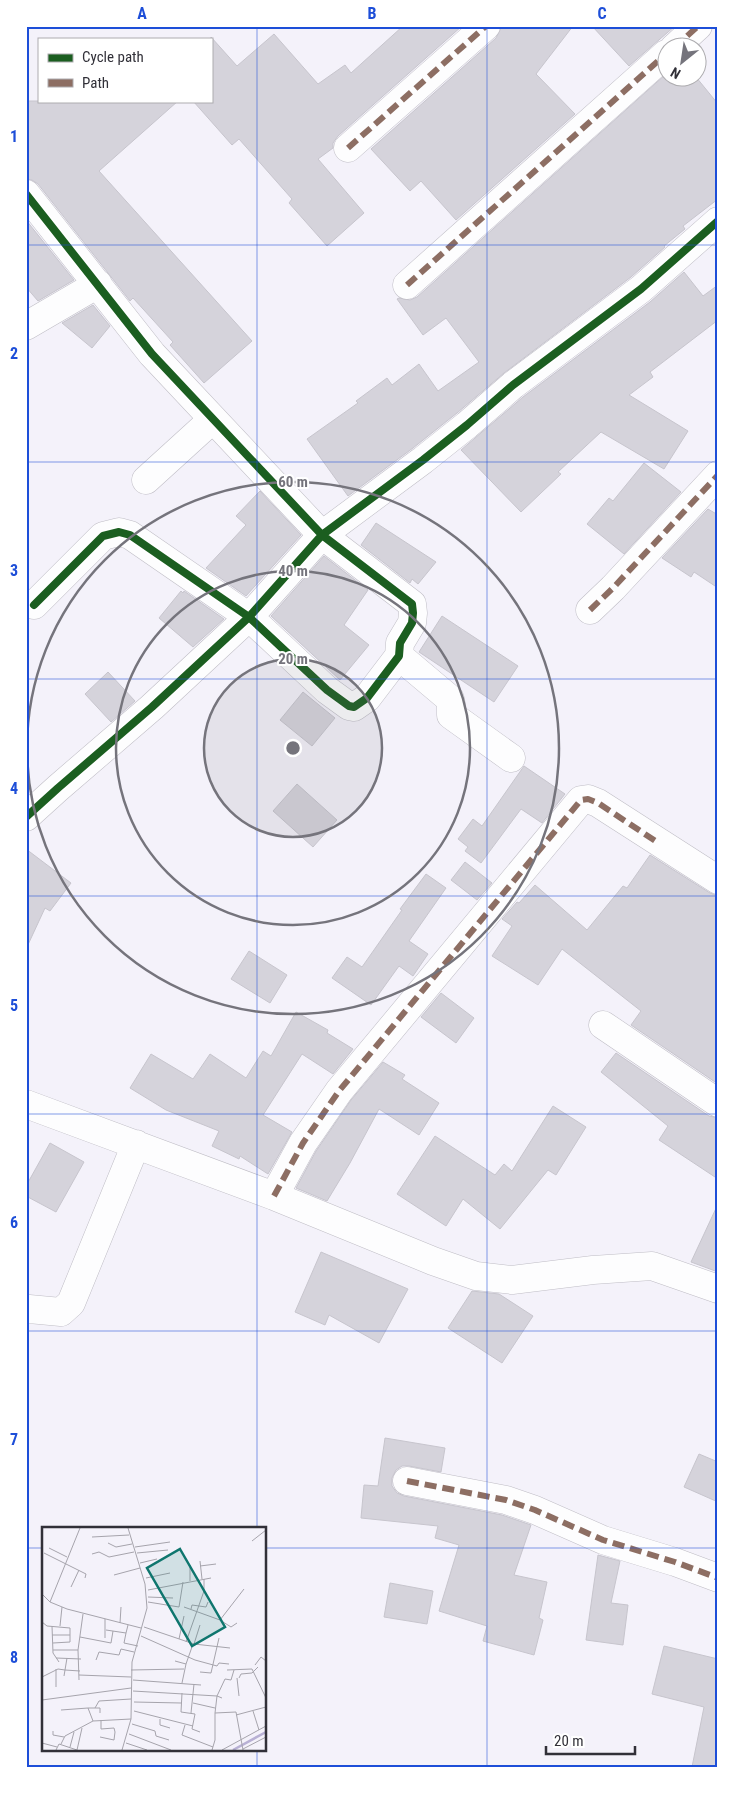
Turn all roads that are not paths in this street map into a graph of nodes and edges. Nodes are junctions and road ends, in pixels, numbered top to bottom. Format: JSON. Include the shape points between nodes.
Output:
{"nodes":[{"id":1,"x":486,"y":26,"type":"edge"},
{"id":2,"x":712,"y":29,"type":"edge"},
{"id":3,"x":694,"y":38,"type":"edge"},
{"id":4,"x":656,"y":63,"type":"edge"},
{"id":5,"x":348,"y":148,"type":"dead end"},
{"id":6,"x":26,"y":194,"type":"edge"},
{"id":7,"x":718,"y":221,"type":"edge"},
{"id":8,"x":98,"y":284,"type":"junction"},
{"id":9,"x":407,"y":285,"type":"dead end"},
{"id":10,"x":26,"y":326,"type":"edge"},
{"id":11,"x":213,"y":419,"type":"junction"},
{"id":12,"x":718,"y":475,"type":"edge"},
{"id":13,"x":146,"y":480,"type":"dead end"},
{"id":14,"x":322,"y":535,"type":"junction"},
{"id":15,"x":34,"y":605,"type":"dead end"},
{"id":16,"x":590,"y":610,"type":"dead end"},
{"id":17,"x":249,"y":617,"type":"junction"},
{"id":18,"x":399,"y":656,"type":"junction"},
{"id":19,"x":511,"y":758,"type":"dead end"},
{"id":20,"x":26,"y":817,"type":"edge"},
{"id":21,"x":718,"y":880,"type":"edge"},
{"id":22,"x":603,"y":1025,"type":"dead end"},
{"id":23,"x":718,"y":1103,"type":"edge"},
{"id":24,"x":26,"y":1104,"type":"edge"},
{"id":25,"x":136,"y":1144,"type":"junction"},
{"id":26,"x":274,"y":1196,"type":"junction"},
{"id":27,"x":718,"y":1289,"type":"edge"},
{"id":28,"x":26,"y":1310,"type":"edge"},
{"id":29,"x":407,"y":1480,"type":"dead end"},
{"id":30,"x":718,"y":1578,"type":"edge"}],
"edges":[{"from":1,"to":5,"type":"street"},
{"from":2,"to":3,"type":"street"},
{"from":4,"to":9,"type":"street"},
{"from":6,"to":8,"type":"street"},
{"from":7,"to":14,"type":"street","via":[[641,289]]},
{"from":8,"to":10,"type":"street"},
{"from":8,"to":11,"type":"street","via":[[152,354]]},
{"from":11,"to":13,"type":"street"},
{"from":11,"to":14,"type":"street"},
{"from":12,"to":16,"type":"street"},
{"from":14,"to":17,"type":"street"},
{"from":14,"to":18,"type":"street","via":[[412,604],[412,623],[400,643]]},
{"from":15,"to":17,"type":"street","via":[[104,536],[119,532],[130,535]]},
{"from":17,"to":18,"type":"street","via":[[327,690],[349,706],[354,707],[367,698]]},
{"from":17,"to":20,"type":"street"},
{"from":18,"to":19,"type":"street","via":[[450,699],[451,715]]},
{"from":21,"to":26,"type":"street","via":[[598,803],[588,798],[581,800],[340,1091],[303,1142]]},
{"from":22,"to":23,"type":"street"},
{"from":24,"to":25,"type":"street"},
{"from":25,"to":26,"type":"street"},
{"from":25,"to":28,"type":"street","via":[[71,1303],[61,1312]]},
{"from":26,"to":27,"type":"street","via":[[476,1276],[512,1280],[652,1266]]},
{"from":29,"to":30,"type":"street","via":[[506,1500],[603,1540]]}]}
